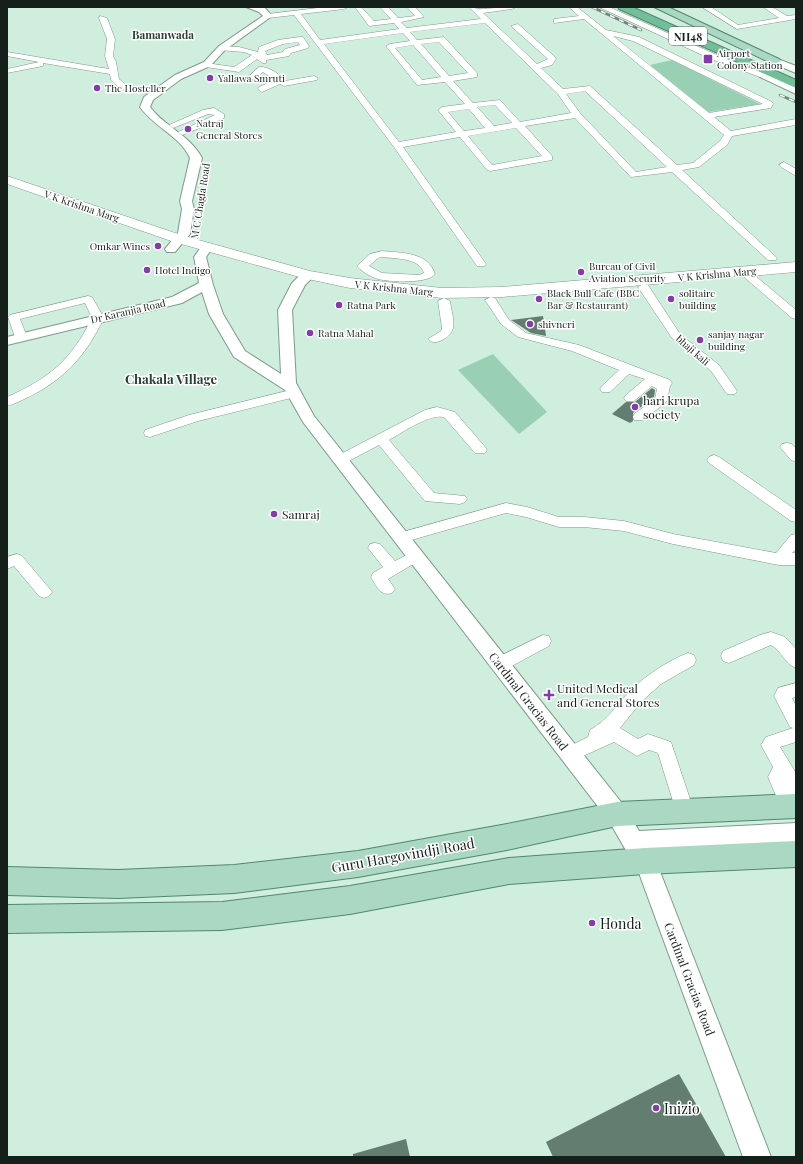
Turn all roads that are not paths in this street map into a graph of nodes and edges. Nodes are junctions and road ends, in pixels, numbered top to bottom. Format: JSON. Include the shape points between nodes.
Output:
{"nodes":[{"id":1,"x":250,"y":7,"type":"edge"},
{"id":2,"x":344,"y":7,"type":"edge"},
{"id":3,"x":384,"y":7,"type":"edge"},
{"id":4,"x":411,"y":7,"type":"edge"},
{"id":5,"x":512,"y":7,"type":"edge"},
{"id":6,"x":573,"y":7,"type":"edge"},
{"id":7,"x":603,"y":7,"type":"edge"},
{"id":8,"x":623,"y":7,"type":"edge"},
{"id":9,"x":638,"y":7,"type":"edge"},
{"id":10,"x":659,"y":7,"type":"edge"},
{"id":11,"x":706,"y":7,"type":"edge"},
{"id":12,"x":767,"y":7,"type":"edge"},
{"id":13,"x":358,"y":8,"type":"dead end"},
{"id":14,"x":475,"y":9,"type":"edge"},
{"id":15,"x":296,"y":13,"type":"junction"},
{"id":16,"x":268,"y":16,"type":"junction"},
{"id":17,"x":585,"y":17,"type":"junction"},
{"id":18,"x":796,"y":17,"type":"edge"},
{"id":19,"x":103,"y":18,"type":"dead end"},
{"id":20,"x":786,"y":19,"type":"junction"},
{"id":21,"x":396,"y":20,"type":"junction"},
{"id":22,"x":487,"y":20,"type":"junction"},
{"id":23,"x":557,"y":21,"type":"dead end"},
{"id":24,"x":526,"y":24,"type":"dead end"},
{"id":25,"x":515,"y":26,"type":"junction"},
{"id":26,"x":496,"y":29,"type":"junction"},
{"id":27,"x":405,"y":31,"type":"junction"},
{"id":28,"x":603,"y":31,"type":"junction"},
{"id":29,"x":319,"y":42,"type":"junction"},
{"id":30,"x":415,"y":42,"type":"junction"},
{"id":31,"x":222,"y":48,"type":"junction"},
{"id":32,"x":239,"y":49,"type":"junction"},
{"id":33,"x":7,"y":54,"type":"edge"},
{"id":34,"x":261,"y":57,"type":"junction"},
{"id":35,"x":771,"y":62,"type":"junction"},
{"id":36,"x":51,"y":63,"type":"junction"},
{"id":37,"x":206,"y":65,"type":"junction"},
{"id":38,"x":754,"y":66,"type":"junction"},
{"id":39,"x":217,"y":67,"type":"junction"},
{"id":40,"x":535,"y":67,"type":"junction"},
{"id":41,"x":262,"y":69,"type":"junction"},
{"id":42,"x":7,"y":71,"type":"edge"},
{"id":43,"x":113,"y":72,"type":"junction"},
{"id":44,"x":789,"y":74,"type":"edge"},
{"id":45,"x":764,"y":75,"type":"junction"},
{"id":46,"x":314,"y":78,"type":"dead end"},
{"id":47,"x":448,"y":79,"type":"junction"},
{"id":48,"x":249,"y":80,"type":"dead end"},
{"id":49,"x":796,"y":84,"type":"edge"},
{"id":50,"x":285,"y":85,"type":"junction"},
{"id":51,"x":262,"y":89,"type":"dead end"},
{"id":52,"x":796,"y":91,"type":"edge"},
{"id":53,"x":561,"y":92,"type":"junction"},
{"id":54,"x":157,"y":93,"type":"junction"},
{"id":55,"x":471,"y":106,"type":"junction"},
{"id":56,"x":577,"y":115,"type":"junction"},
{"id":57,"x":706,"y":116,"type":"junction"},
{"id":58,"x":796,"y":122,"type":"edge"},
{"id":59,"x":519,"y":126,"type":"junction"},
{"id":60,"x":177,"y":128,"type":"junction"},
{"id":61,"x":492,"y":130,"type":"junction"},
{"id":62,"x":462,"y":134,"type":"junction"},
{"id":63,"x":729,"y":134,"type":"junction"},
{"id":64,"x":397,"y":145,"type":"junction"},
{"id":65,"x":202,"y":160,"type":"junction"},
{"id":66,"x":784,"y":165,"type":"dead end"},
{"id":67,"x":675,"y":169,"type":"junction"},
{"id":68,"x":796,"y":173,"type":"edge"},
{"id":69,"x":203,"y":179,"type":"dead end"},
{"id":70,"x":7,"y":180,"type":"edge"},
{"id":71,"x":7,"y":193,"type":"edge"},
{"id":72,"x":199,"y":193,"type":"dead end"},
{"id":73,"x":198,"y":222,"type":"dead end"},
{"id":74,"x":189,"y":248,"type":"junction"},
{"id":75,"x":772,"y":258,"type":"dead end"},
{"id":76,"x":481,"y":264,"type":"dead end"},
{"id":77,"x":796,"y":267,"type":"edge"},
{"id":78,"x":796,"y":271,"type":"edge"},
{"id":79,"x":749,"y":276,"type":"junction"},
{"id":80,"x":303,"y":279,"type":"junction"},
{"id":81,"x":392,"y":282,"type":"junction"},
{"id":82,"x":414,"y":284,"type":"junction"},
{"id":83,"x":206,"y":285,"type":"junction"},
{"id":84,"x":644,"y":287,"type":"junction"},
{"id":85,"x":491,"y":300,"type":"junction"},
{"id":86,"x":444,"y":301,"type":"junction"},
{"id":87,"x":796,"y":316,"type":"edge"},
{"id":88,"x":11,"y":318,"type":"edge"},
{"id":89,"x":98,"y":318,"type":"junction"},
{"id":90,"x":21,"y":337,"type":"junction"},
{"id":91,"x":434,"y":339,"type":"dead end"},
{"id":92,"x":7,"y":341,"type":"edge"},
{"id":93,"x":626,"y":369,"type":"junction"},
{"id":94,"x":658,"y":381,"type":"junction"},
{"id":95,"x":606,"y":389,"type":"dead end"},
{"id":96,"x":293,"y":390,"type":"junction"},
{"id":97,"x":731,"y":391,"type":"dead end"},
{"id":98,"x":630,"y":398,"type":"dead end"},
{"id":99,"x":7,"y":402,"type":"edge"},
{"id":100,"x":639,"y":417,"type":"dead end"},
{"id":101,"x":150,"y":433,"type":"dead end"},
{"id":102,"x":381,"y":439,"type":"junction"},
{"id":103,"x":787,"y":447,"type":"dead end"},
{"id":104,"x":480,"y":450,"type":"dead end"},
{"id":105,"x":796,"y":457,"type":"edge"},
{"id":106,"x":340,"y":460,"type":"junction"},
{"id":107,"x":714,"y":460,"type":"dead end"},
{"id":108,"x":460,"y":499,"type":"dead end"},
{"id":109,"x":796,"y":517,"type":"edge"},
{"id":110,"x":401,"y":538,"type":"junction"},
{"id":111,"x":796,"y":539,"type":"edge"},
{"id":112,"x":375,"y":548,"type":"dead end"},
{"id":113,"x":415,"y":556,"type":"junction"},
{"id":114,"x":779,"y":559,"type":"junction"},
{"id":115,"x":796,"y":559,"type":"edge"},
{"id":116,"x":7,"y":563,"type":"edge"},
{"id":117,"x":393,"y":568,"type":"junction"},
{"id":118,"x":387,"y":589,"type":"dead end"},
{"id":119,"x":44,"y":592,"type":"dead end"},
{"id":120,"x":543,"y":641,"type":"dead end"},
{"id":121,"x":729,"y":656,"type":"dead end"},
{"id":122,"x":688,"y":660,"type":"dead end"},
{"id":123,"x":796,"y":661,"type":"edge"},
{"id":124,"x":500,"y":664,"type":"junction"},
{"id":125,"x":796,"y":690,"type":"edge"},
{"id":126,"x":796,"y":722,"type":"edge"},
{"id":127,"x":796,"y":735,"type":"edge"},
{"id":128,"x":568,"y":752,"type":"junction"},
{"id":129,"x":794,"y":801,"type":"edge"},
{"id":130,"x":685,"y":811,"type":"junction"},
{"id":131,"x":617,"y":814,"type":"junction"},
{"id":132,"x":796,"y":832,"type":"edge"},
{"id":133,"x":640,"y":852,"type":"junction"},
{"id":134,"x":796,"y":854,"type":"edge"},
{"id":135,"x":7,"y":881,"type":"edge"},
{"id":136,"x":7,"y":919,"type":"edge"},
{"id":137,"x":757,"y":1157,"type":"edge"}],
"edges":[{"from":1,"to":16,"type":"street","via":[[262,10]]},
{"from":2,"to":15,"type":"street"},
{"from":3,"to":21,"type":"street"},
{"from":4,"to":21,"type":"street","via":[[420,17]]},
{"from":5,"to":14,"type":"street"},
{"from":6,"to":17,"type":"street"},
{"from":7,"to":45,"type":"street","via":[[714,57]]},
{"from":8,"to":38,"type":"highway","number":"NH48"},
{"from":9,"to":35,"type":"highway","number":"NH48"},
{"from":10,"to":35,"type":"main road"},
{"from":11,"to":20,"type":"street","via":[[737,27]]},
{"from":12,"to":20,"type":"street"},
{"from":13,"to":21,"type":"street","via":[[372,24]]},
{"from":14,"to":22,"type":"street"},
{"from":15,"to":16,"type":"street"},
{"from":15,"to":29,"type":"street"},
{"from":16,"to":31,"type":"street"},
{"from":17,"to":23,"type":"street"},
{"from":17,"to":28,"type":"street"},
{"from":18,"to":20,"type":"street"},
{"from":19,"to":43,"type":"street","via":[[111,39],[109,56]]},
{"from":21,"to":27,"type":"street"},
{"from":22,"to":26,"type":"street"},
{"from":22,"to":27,"type":"street"},
{"from":24,"to":25,"type":"street"},
{"from":25,"to":26,"type":"street"},
{"from":25,"to":40,"type":"street","via":[[552,59],[549,63]]},
{"from":26,"to":40,"type":"street"},
{"from":27,"to":29,"type":"street"},
{"from":27,"to":30,"type":"street"},
{"from":28,"to":57,"type":"street"},
{"from":28,"to":57,"type":"street","via":[[636,39],[769,104]]},
{"from":29,"to":64,"type":"street"},
{"from":30,"to":47,"type":"street"},
{"from":30,"to":47,"type":"street","via":[[390,46],[420,83]]},
{"from":30,"to":47,"type":"street","via":[[441,39],[474,75]]},
{"from":31,"to":32,"type":"street"},
{"from":31,"to":37,"type":"street"},
{"from":32,"to":34,"type":"street"},
{"from":32,"to":39,"type":"street"},
{"from":33,"to":36,"type":"street"},
{"from":34,"to":34,"type":"street","via":[[262,49],[281,42],[300,39],[305,46],[286,54]]},
{"from":34,"to":39,"type":"street","via":[[236,70]]},
{"from":34,"to":41,"type":"street"},
{"from":35,"to":44,"type":"highway","number":"NH48"},
{"from":36,"to":42,"type":"street"},
{"from":36,"to":43,"type":"street"},
{"from":37,"to":39,"type":"street"},
{"from":37,"to":54,"type":"street","via":[[178,77]]},
{"from":38,"to":44,"type":"highway","number":"NH48"},
{"from":38,"to":45,"type":"street"},
{"from":40,"to":53,"type":"street"},
{"from":41,"to":48,"type":"street"},
{"from":41,"to":50,"type":"street","via":[[273,74]]},
{"from":43,"to":54,"type":"street","via":[[115,80],[123,87]]},
{"from":44,"to":49,"type":"highway","number":"NH48"},
{"from":45,"to":52,"type":"street"},
{"from":46,"to":50,"type":"street"},
{"from":47,"to":55,"type":"street"},
{"from":50,"to":51,"type":"street"},
{"from":53,"to":56,"type":"street"},
{"from":53,"to":67,"type":"street","via":[[587,88]]},
{"from":54,"to":60,"type":"street","name":"M C Chagla Road","via":[[155,107]]},
{"from":55,"to":59,"type":"street","via":[[497,102]]},
{"from":55,"to":61,"type":"street"},
{"from":55,"to":62,"type":"street","via":[[442,110]]},
{"from":56,"to":59,"type":"street"},
{"from":56,"to":67,"type":"street","via":[[634,176]]},
{"from":57,"to":63,"type":"street"},
{"from":58,"to":63,"type":"street"},
{"from":59,"to":61,"type":"street"},
{"from":59,"to":62,"type":"street","via":[[549,158],[490,168]]},
{"from":60,"to":65,"type":"street","name":"M C Chagla Road"},
{"from":60,"to":65,"type":"street"},
{"from":61,"to":62,"type":"street"},
{"from":62,"to":64,"type":"street"},
{"from":63,"to":67,"type":"street","via":[[724,143],[702,162]]},
{"from":64,"to":76,"type":"street"},
{"from":65,"to":74,"type":"street","via":[[186,201],[188,209],[184,234]]},
{"from":66,"to":68,"type":"street"},
{"from":67,"to":75,"type":"street"},
{"from":69,"to":72,"type":"street","name":"M C Chagla Road"},
{"from":70,"to":74,"type":"main road","name":"V K Krishna Marg"},
{"from":71,"to":74,"type":"main road","name":"V K Krishna Marg"},
{"from":73,"to":74,"type":"street","name":"M C Chagla Road"},
{"from":74,"to":80,"type":"main road","name":"V K Krishna Marg"},
{"from":74,"to":83,"type":"street"},
{"from":77,"to":82,"type":"main road","name":"V K Krishna Marg","via":[[502,292],[442,293]]},
{"from":78,"to":79,"type":"main road","name":"V K Krishna Marg"},
{"from":79,"to":84,"type":"main road","name":"V K Krishna Marg"},
{"from":79,"to":87,"type":"street"},
{"from":80,"to":81,"type":"main road","name":"V K Krishna Marg","via":[[350,283]]},
{"from":80,"to":86,"type":"main road","name":"V K Krishna Marg","via":[[343,293]]},
{"from":80,"to":96,"type":"street","name":"Cardinal Gracias Road","via":[[285,310],[289,383]]},
{"from":81,"to":82,"type":"main road","name":"V K Krishna Marg"},
{"from":81,"to":82,"type":"street","via":[[362,265],[378,255],[414,258],[430,272]]},
{"from":83,"to":89,"type":"street","name":"Dr Karanjia Road","via":[[177,300]]},
{"from":83,"to":96,"type":"street","via":[[216,314],[239,354]]},
{"from":84,"to":85,"type":"main road","name":"V K Krishna Marg"},
{"from":84,"to":97,"type":"street","name":"bhaji kali","via":[[676,336],[715,368]]},
{"from":85,"to":86,"type":"main road","name":"V K Krishna Marg"},
{"from":85,"to":93,"type":"street","via":[[506,322],[522,335],[575,348]]},
{"from":86,"to":91,"type":"street","via":[[448,328],[446,333]]},
{"from":88,"to":89,"type":"street","via":[[88,299]]},
{"from":88,"to":90,"type":"street"},
{"from":89,"to":90,"type":"street","name":"Dr Karanjia Road"},
{"from":89,"to":99,"type":"street","via":[[82,349],[66,365],[47,381]]},
{"from":90,"to":92,"type":"street","name":"Dr Karanjia Road"},
{"from":93,"to":94,"type":"street"},
{"from":93,"to":95,"type":"street"},
{"from":94,"to":98,"type":"street"},
{"from":94,"to":100,"type":"street","via":[[664,387],[661,402]]},
{"from":96,"to":101,"type":"street"},
{"from":96,"to":106,"type":"street","name":"Cardinal Gracias Road","via":[[308,418]]},
{"from":102,"to":104,"type":"street","via":[[429,413],[445,411]]},
{"from":102,"to":106,"type":"street"},
{"from":102,"to":108,"type":"street","via":[[430,498]]},
{"from":103,"to":105,"type":"street"},
{"from":106,"to":110,"type":"street","name":"Cardinal Gracias Road"},
{"from":107,"to":109,"type":"street"},
{"from":110,"to":113,"type":"street","name":"Cardinal Gracias Road"},
{"from":110,"to":114,"type":"street","via":[[506,508],[559,522],[624,526]]},
{"from":111,"to":114,"type":"street"},
{"from":112,"to":117,"type":"street"},
{"from":113,"to":117,"type":"street"},
{"from":113,"to":124,"type":"street","name":"Cardinal Gracias Road"},
{"from":114,"to":115,"type":"street"},
{"from":116,"to":119,"type":"street","via":[[17,560]]},
{"from":117,"to":118,"type":"street","via":[[378,577]]},
{"from":120,"to":124,"type":"street"},
{"from":121,"to":123,"type":"street","via":[[773,638],[779,640]]},
{"from":122,"to":128,"type":"street","via":[[655,679],[636,696],[610,727]]},
{"from":124,"to":128,"type":"street","name":"Cardinal Gracias Road"},
{"from":125,"to":126,"type":"street","via":[[782,696]]},
{"from":127,"to":129,"type":"street","via":[[771,743],[781,768],[777,777]]},
{"from":128,"to":130,"type":"street","via":[[617,734],[637,748],[648,742],[665,747]]},
{"from":128,"to":131,"type":"street","name":"Cardinal Gracias Road"},
{"from":129,"to":130,"type":"main road","name":"Guru Hargovindji Road"},
{"from":130,"to":131,"type":"main road","name":"Guru Hargovindji Road"},
{"from":131,"to":133,"type":"street","name":"Cardinal Gracias Road"},
{"from":131,"to":135,"type":"main road","name":"Guru Hargovindji Road","via":[[358,864],[234,879],[118,884]]},
{"from":132,"to":133,"type":"street"},
{"from":133,"to":134,"type":"main road"},
{"from":133,"to":136,"type":"main road","via":[[509,871],[350,900],[222,916]]},
{"from":133,"to":137,"type":"street","name":"Cardinal Gracias Road"}]}
